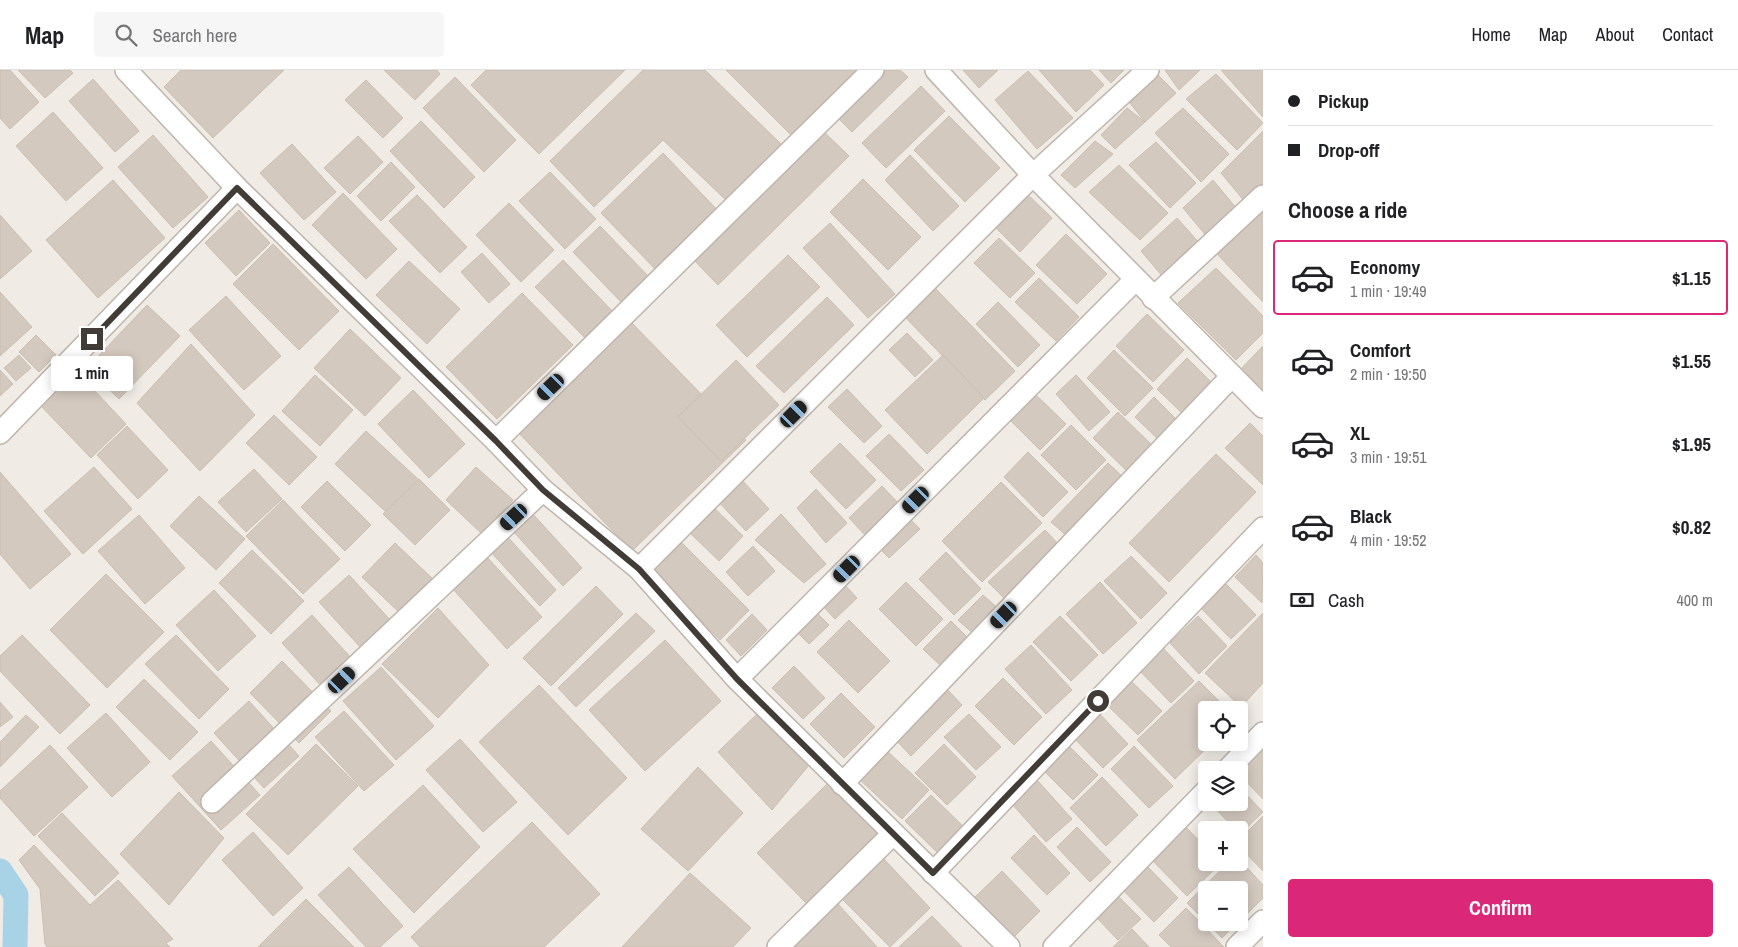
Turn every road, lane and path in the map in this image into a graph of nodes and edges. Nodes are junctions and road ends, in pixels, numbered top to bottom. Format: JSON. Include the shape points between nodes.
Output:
{"nodes":[{"id":1,"x":126,"y":70,"type":"edge"},
{"id":2,"x":873,"y":70,"type":"edge"},
{"id":3,"x":936,"y":70,"type":"edge"},
{"id":4,"x":1148,"y":70,"type":"edge"},
{"id":5,"x":1033,"y":174,"type":"junction"},
{"id":6,"x":237,"y":188,"type":"junction"},
{"id":7,"x":1263,"y":196,"type":"edge"},
{"id":8,"x":1135,"y":280,"type":"junction"},
{"id":9,"x":1153,"y":298,"type":"junction"},
{"id":10,"x":1232,"y":376,"type":"junction"},
{"id":11,"x":1263,"y":407,"type":"edge"},
{"id":12,"x":0,"y":433,"type":"edge"},
{"id":13,"x":496,"y":441,"type":"junction"},
{"id":14,"x":543,"y":490,"type":"junction"},
{"id":15,"x":1263,"y":528,"type":"edge"},
{"id":16,"x":639,"y":569,"type":"junction"},
{"id":17,"x":737,"y":679,"type":"junction"},
{"id":18,"x":1263,"y":733,"type":"edge"},
{"id":19,"x":1236,"y":761,"type":"edge"},
{"id":20,"x":842,"y":784,"type":"junction"},
{"id":21,"x":1198,"y":799,"type":"edge"},
{"id":22,"x":212,"y":802,"type":"dead end"},
{"id":23,"x":893,"y":834,"type":"junction"},
{"id":24,"x":933,"y":873,"type":"junction"},
{"id":25,"x":1263,"y":921,"type":"edge"},
{"id":26,"x":778,"y":947,"type":"edge"},
{"id":27,"x":1009,"y":947,"type":"edge"},
{"id":28,"x":1054,"y":947,"type":"edge"},
{"id":29,"x":1237,"y":947,"type":"edge"}],
"edges":[{"from":1,"to":6,"type":"street"},
{"from":2,"to":13,"type":"street"},
{"from":3,"to":5,"type":"street"},
{"from":4,"to":5,"type":"street"},
{"from":5,"to":8,"type":"street"},
{"from":5,"to":16,"type":"street"},
{"from":6,"to":12,"type":"street"},
{"from":6,"to":13,"type":"street"},
{"from":7,"to":9,"type":"street"},
{"from":8,"to":9,"type":"street"},
{"from":8,"to":17,"type":"street"},
{"from":9,"to":10,"type":"street"},
{"from":10,"to":11,"type":"street"},
{"from":10,"to":20,"type":"street"},
{"from":13,"to":14,"type":"street"},
{"from":14,"to":16,"type":"street"},
{"from":14,"to":22,"type":"street"},
{"from":15,"to":24,"type":"street"},
{"from":16,"to":17,"type":"street"},
{"from":17,"to":20,"type":"street"},
{"from":18,"to":19,"type":"street"},
{"from":20,"to":23,"type":"street"},
{"from":21,"to":28,"type":"street"},
{"from":23,"to":24,"type":"street"},
{"from":23,"to":26,"type":"street"},
{"from":24,"to":27,"type":"street"},
{"from":25,"to":29,"type":"street"}]}
